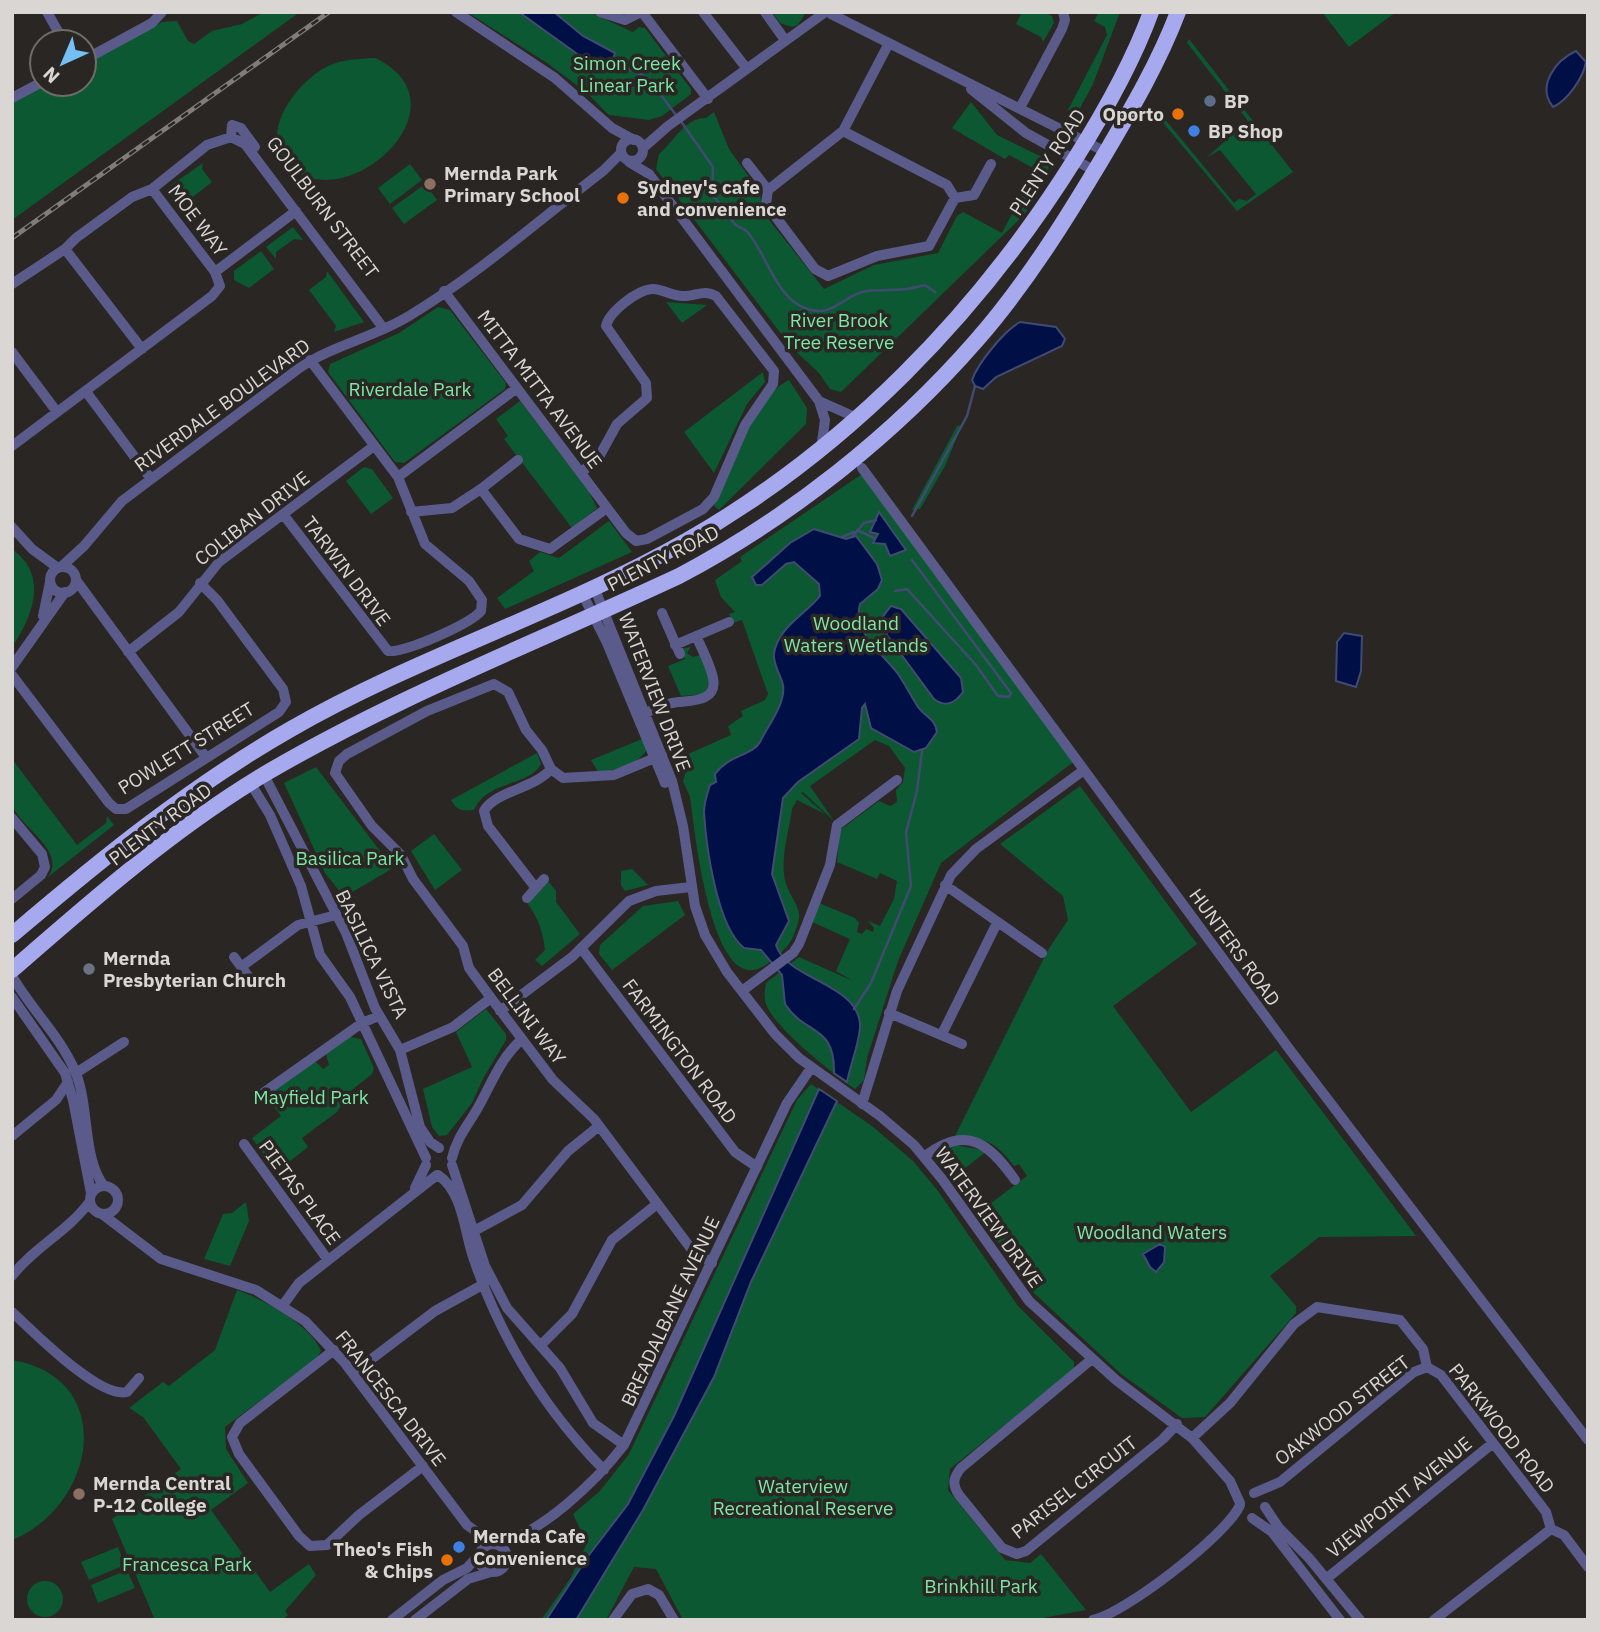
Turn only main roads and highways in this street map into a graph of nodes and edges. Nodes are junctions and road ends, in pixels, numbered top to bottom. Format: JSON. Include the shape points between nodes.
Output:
{"nodes":[{"id":1,"x":1151,"y":12,"type":"edge"},
{"id":2,"x":1178,"y":12,"type":"edge"},
{"id":3,"x":12,"y":935,"type":"edge"},
{"id":4,"x":12,"y":970,"type":"edge"}],
"edges":[{"from":1,"to":3,"type":"highway","name":"PLENTY ROAD","via":[[1125,73],[1087,141],[1030,228],[966,312],[821,449],[687,541],[588,590],[431,657],[289,730],[189,794]]},
{"from":2,"to":4,"type":"highway","name":"PLENTY ROAD","via":[[1148,79],[1107,152],[1039,257],[977,340],[888,428],[824,482],[726,551],[350,727],[258,779],[128,873]]}]}
